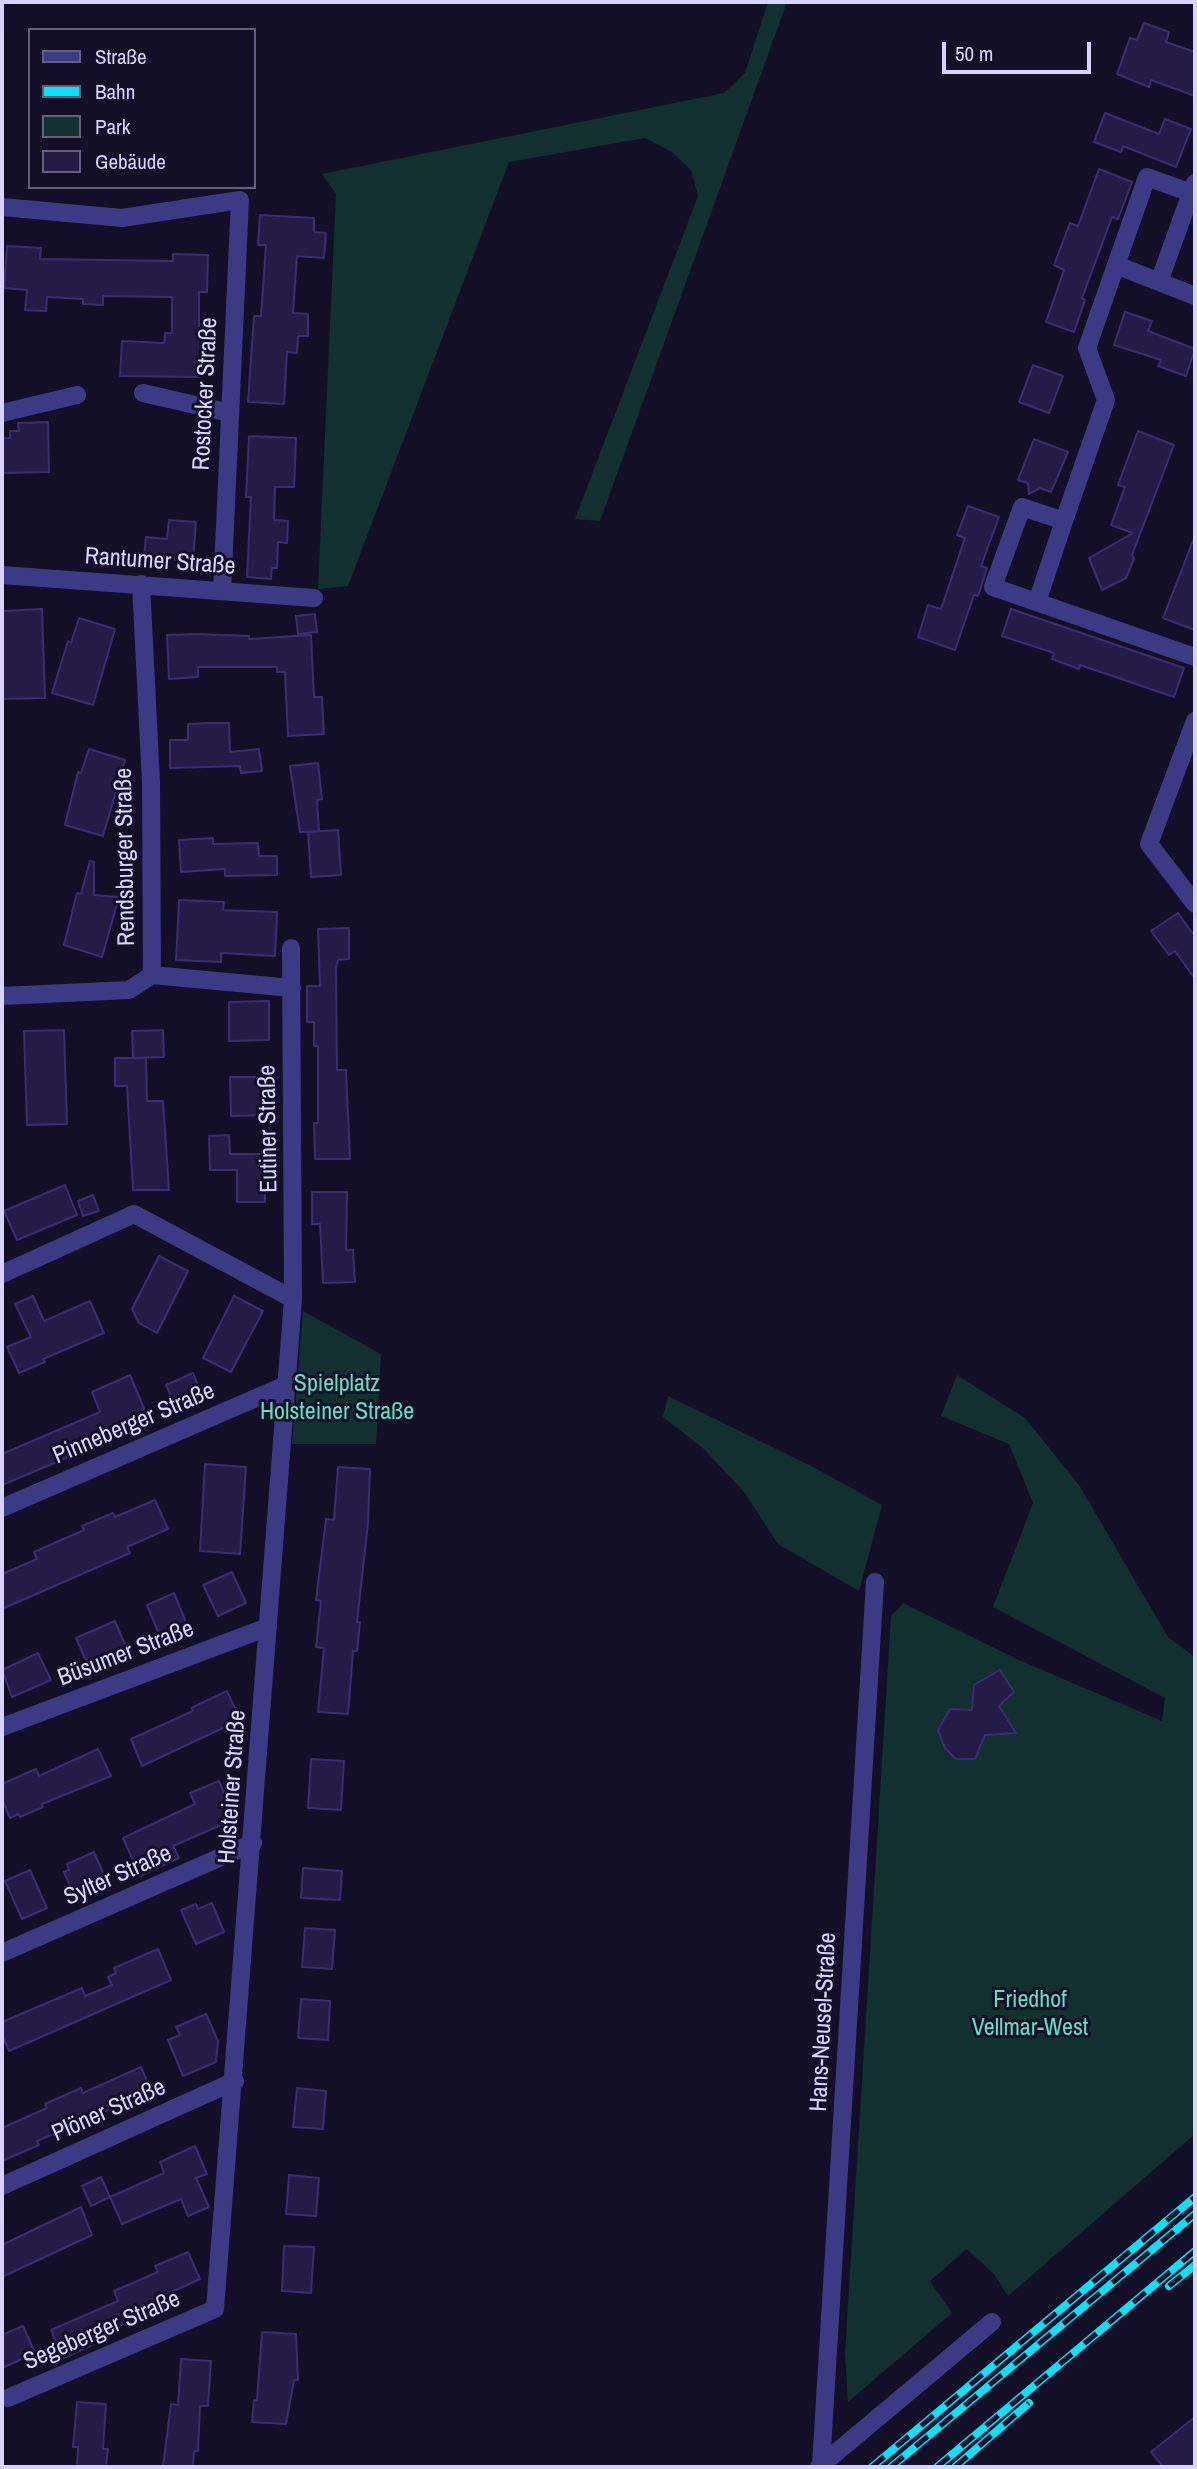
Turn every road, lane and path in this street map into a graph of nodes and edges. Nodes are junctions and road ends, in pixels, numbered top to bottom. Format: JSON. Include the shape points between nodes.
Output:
{"nodes":[{"id":1,"x":1193,"y":188,"type":"edge"},
{"id":2,"x":2,"y":207,"type":"edge"},
{"id":3,"x":1116,"y":265,"type":"junction"},
{"id":4,"x":1159,"y":282,"type":"junction"},
{"id":5,"x":1195,"y":296,"type":"edge"},
{"id":6,"x":143,"y":393,"type":"dead end"},
{"id":7,"x":77,"y":395,"type":"dead end"},
{"id":8,"x":2,"y":412,"type":"edge"},
{"id":9,"x":230,"y":413,"type":"junction"},
{"id":10,"x":1065,"y":521,"type":"junction"},
{"id":11,"x":2,"y":575,"type":"edge"},
{"id":12,"x":141,"y":584,"type":"junction"},
{"id":13,"x":222,"y":591,"type":"junction"},
{"id":14,"x":314,"y":598,"type":"dead end"},
{"id":15,"x":1037,"y":602,"type":"junction"},
{"id":16,"x":1195,"y":657,"type":"edge"},
{"id":17,"x":1195,"y":721,"type":"edge"},
{"id":18,"x":1189,"y":759,"type":"edge"},
{"id":19,"x":1195,"y":904,"type":"edge"},
{"id":20,"x":291,"y":948,"type":"dead end"},
{"id":21,"x":152,"y":975,"type":"junction"},
{"id":22,"x":292,"y":988,"type":"junction"},
{"id":23,"x":2,"y":996,"type":"edge"},
{"id":24,"x":294,"y":1269,"type":"joint"},
{"id":25,"x":2,"y":1274,"type":"edge"},
{"id":26,"x":293,"y":1299,"type":"junction"},
{"id":27,"x":286,"y":1385,"type":"junction"},
{"id":28,"x":2,"y":1508,"type":"edge"},
{"id":29,"x":875,"y":1582,"type":"dead end"},
{"id":30,"x":268,"y":1627,"type":"junction"},
{"id":31,"x":2,"y":1727,"type":"edge"},
{"id":32,"x":253,"y":1843,"type":"junction"},
{"id":33,"x":2,"y":1953,"type":"edge"},
{"id":34,"x":235,"y":2081,"type":"junction"},
{"id":35,"x":2,"y":2186,"type":"edge"},
{"id":36,"x":215,"y":2309,"type":"joint"},
{"id":37,"x":992,"y":2322,"type":"dead end"},
{"id":38,"x":8,"y":2398,"type":"dead end"},
{"id":39,"x":820,"y":2466,"type":"edge"}],
"edges":[{"from":1,"to":3,"type":"street","via":[[1147,177]]},
{"from":1,"to":4,"type":"street"},
{"from":2,"to":9,"type":"street","name":"Rostocker Straße","via":[[122,218],[240,200]]},
{"from":3,"to":4,"type":"street"},
{"from":3,"to":10,"type":"street","via":[[1087,348],[1106,400]]},
{"from":4,"to":5,"type":"street"},
{"from":6,"to":9,"type":"street"},
{"from":7,"to":8,"type":"street"},
{"from":9,"to":13,"type":"street","name":"Rostocker Straße"},
{"from":10,"to":15,"type":"street"},
{"from":10,"to":15,"type":"street","via":[[1023,507],[993,587]]},
{"from":11,"to":12,"type":"street","name":"Rantumer Straße"},
{"from":12,"to":13,"type":"street","name":"Rantumer Straße"},
{"from":12,"to":21,"type":"street","name":"Rendsburger Straße","via":[[151,782]]},
{"from":13,"to":14,"type":"street","name":"Rantumer Straße"},
{"from":15,"to":16,"type":"street"},
{"from":17,"to":18,"type":"street"},
{"from":18,"to":19,"type":"street","via":[[1149,844]]},
{"from":20,"to":22,"type":"street","name":"Eutiner Straße"},
{"from":21,"to":22,"type":"street"},
{"from":21,"to":23,"type":"street","name":"Rendsburger Straße","via":[[129,990]]},
{"from":22,"to":24,"type":"street","name":"Eutiner Straße"},
{"from":24,"to":26,"type":"street","name":"Holsteiner Straße"},
{"from":25,"to":26,"type":"street","via":[[134,1214]]},
{"from":26,"to":27,"type":"street","name":"Holsteiner Straße"},
{"from":27,"to":28,"type":"street","name":"Pinneberger Straße"},
{"from":27,"to":30,"type":"street","name":"Holsteiner Straße"},
{"from":29,"to":39,"type":"street","name":"Hans-Neusel-Straße"},
{"from":30,"to":31,"type":"street","name":"Büsumer Straße"},
{"from":30,"to":32,"type":"street","name":"Holsteiner Straße"},
{"from":32,"to":33,"type":"street","name":"Sylter Straße"},
{"from":32,"to":34,"type":"street","name":"Holsteiner Straße"},
{"from":34,"to":35,"type":"street","name":"Plöner Straße"},
{"from":34,"to":36,"type":"street","name":"Holsteiner Straße"},
{"from":36,"to":38,"type":"street","name":"Segeberger Straße"},
{"from":37,"to":39,"type":"street","name":"Hans-Neusel-Straße"}]}
